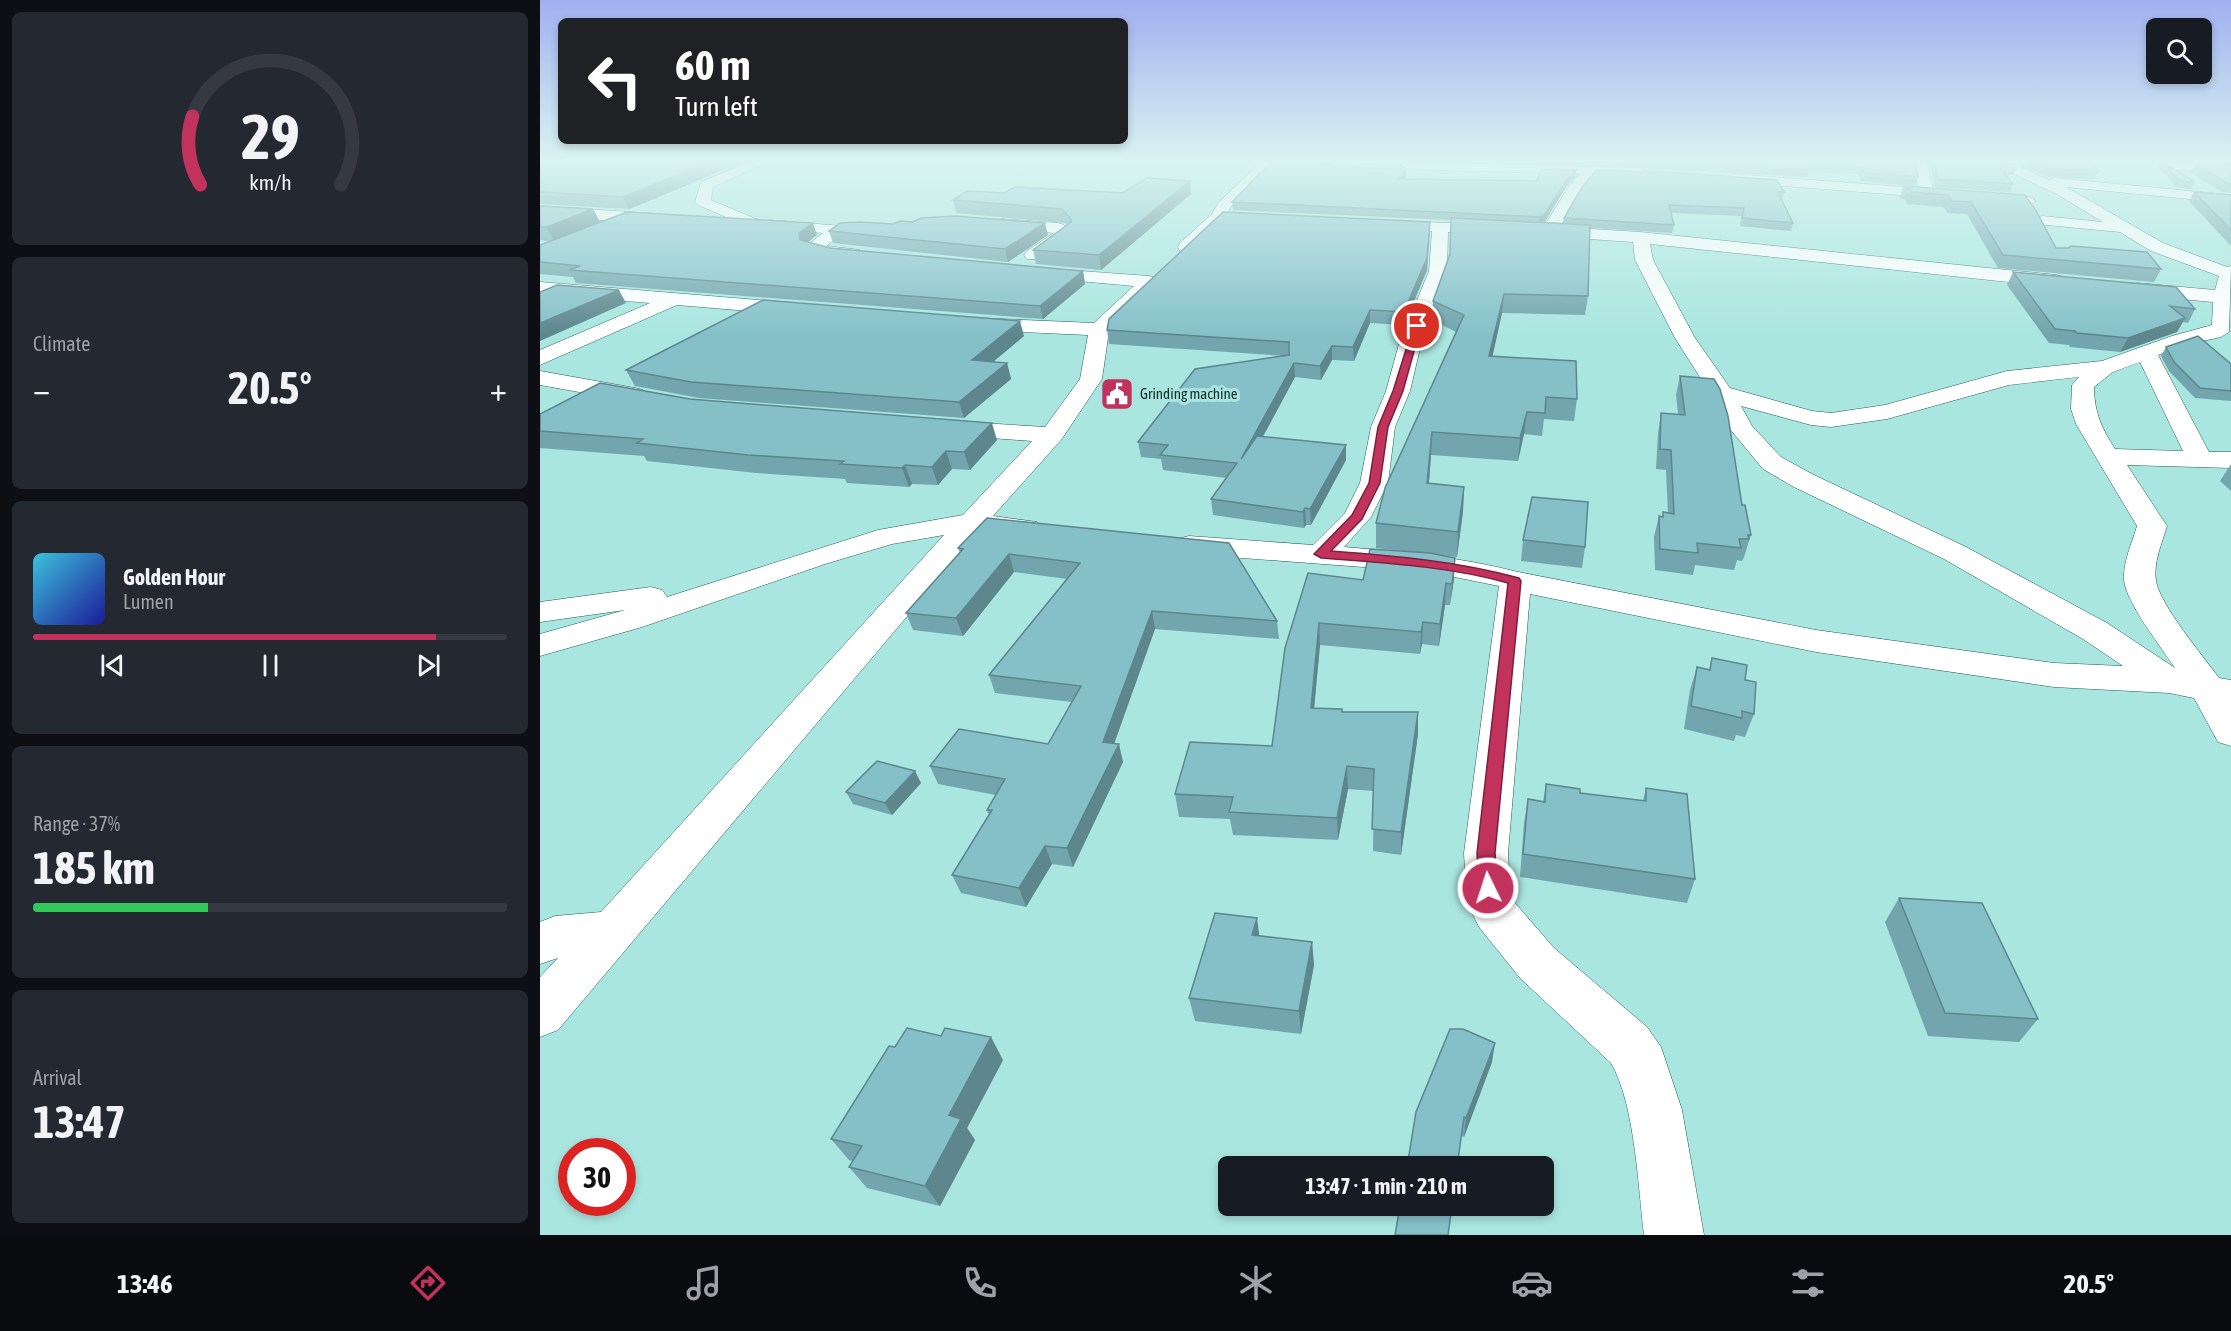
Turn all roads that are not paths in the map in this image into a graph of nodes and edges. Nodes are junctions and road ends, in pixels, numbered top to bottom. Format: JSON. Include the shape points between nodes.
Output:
{"nodes":[{"id":1,"x":666,"y":220,"type":"edge"},
{"id":2,"x":671,"y":220,"type":"edge"},
{"id":3,"x":744,"y":220,"type":"edge"},
{"id":4,"x":1227,"y":220,"type":"edge"},
{"id":5,"x":1556,"y":220,"type":"edge"},
{"id":6,"x":2109,"y":220,"type":"edge"},
{"id":7,"x":2042,"y":221,"type":"joint"},
{"id":8,"x":705,"y":222,"type":"edge"},
{"id":9,"x":991,"y":223,"type":"edge"},
{"id":10,"x":1371,"y":223,"type":"edge"},
{"id":11,"x":757,"y":225,"type":"junction"},
{"id":12,"x":1441,"y":227,"type":"junction"},
{"id":13,"x":856,"y":228,"type":"edge"},
{"id":14,"x":2121,"y":228,"type":"junction"},
{"id":15,"x":836,"y":229,"type":"junction"},
{"id":16,"x":1544,"y":231,"type":"junction"},
{"id":17,"x":1640,"y":237,"type":"junction"},
{"id":18,"x":2049,"y":238,"type":"edge"},
{"id":19,"x":876,"y":256,"type":"edge"},
{"id":20,"x":2228,"y":280,"type":"edge"},
{"id":21,"x":1149,"y":282,"type":"junction"},
{"id":22,"x":2075,"y":283,"type":"edge"},
{"id":23,"x":2121,"y":287,"type":"edge"},
{"id":24,"x":540,"y":288,"type":"edge"},
{"id":25,"x":673,"y":300,"type":"junction"},
{"id":26,"x":819,"y":311,"type":"edge"},
{"id":27,"x":957,"y":322,"type":"edge"},
{"id":28,"x":1099,"y":329,"type":"junction"},
{"id":29,"x":2146,"y":352,"type":"junction"},
{"id":30,"x":540,"y":358,"type":"edge"},
{"id":31,"x":2105,"y":367,"type":"junction"},
{"id":32,"x":540,"y":378,"type":"edge"},
{"id":33,"x":1722,"y":393,"type":"junction"},
{"id":34,"x":654,"y":399,"type":"edge"},
{"id":35,"x":923,"y":426,"type":"edge"},
{"id":36,"x":1052,"y":435,"type":"junction"},
{"id":37,"x":2108,"y":457,"type":"junction"},
{"id":38,"x":2200,"y":459,"type":"junction"},
{"id":39,"x":2231,"y":460,"type":"edge"},
{"id":40,"x":972,"y":522,"type":"junction"},
{"id":41,"x":1055,"y":531,"type":"edge"},
{"id":42,"x":1162,"y":542,"type":"edge"},
{"id":43,"x":1321,"y":554,"type":"junction"},
{"id":44,"x":1515,"y":581,"type":"junction"},
{"id":45,"x":742,"y":584,"type":"junction"},
{"id":46,"x":540,"y":612,"type":"edge"},
{"id":47,"x":540,"y":645,"type":"edge"},
{"id":48,"x":2169,"y":681,"type":"junction"},
{"id":49,"x":2219,"y":690,"type":"edge"},
{"id":50,"x":2231,"y":732,"type":"edge"},
{"id":51,"x":614,"y":931,"type":"junction"},
{"id":52,"x":540,"y":943,"type":"edge"},
{"id":53,"x":540,"y":1013,"type":"edge"},
{"id":54,"x":1674,"y":1235,"type":"edge"}],
"edges":[{"from":1,"to":2,"type":"street"},
{"from":3,"to":11,"type":"street"},
{"from":4,"to":21,"type":"street"},
{"from":5,"to":16,"type":"street"},
{"from":6,"to":14,"type":"street"},
{"from":7,"to":14,"type":"street"},
{"from":7,"to":18,"type":"street"},
{"from":8,"to":11,"type":"street"},
{"from":9,"to":21,"type":"street","via":[[1058,228],[1064,234],[1022,268]]},
{"from":10,"to":12,"type":"street"},
{"from":11,"to":15,"type":"street"},
{"from":12,"to":16,"type":"street"},
{"from":12,"to":43,"type":"street","via":[[1438,271],[1383,427],[1374,483],[1357,517]]},
{"from":13,"to":15,"type":"street"},
{"from":14,"to":20,"type":"street"},
{"from":15,"to":19,"type":"street","via":[[813,247]]},
{"from":16,"to":17,"type":"street"},
{"from":17,"to":22,"type":"street"},
{"from":17,"to":33,"type":"street","via":[[1650,273],[1685,338]]},
{"from":20,"to":23,"type":"street"},
{"from":20,"to":29,"type":"street","via":[[2222,328]]},
{"from":21,"to":28,"type":"street"},
{"from":24,"to":25,"type":"street"},
{"from":25,"to":26,"type":"street"},
{"from":25,"to":30,"type":"street"},
{"from":27,"to":28,"type":"street"},
{"from":28,"to":36,"type":"street","via":[[1091,379]]},
{"from":29,"to":31,"type":"street"},
{"from":29,"to":38,"type":"street"},
{"from":31,"to":33,"type":"street","via":[[2007,378],[1887,412],[1831,420]]},
{"from":31,"to":37,"type":"street","via":[[2083,385],[2083,406]]},
{"from":32,"to":34,"type":"street"},
{"from":33,"to":48,"type":"street","via":[[1742,429],[1772,463],[1955,553],[2095,631]]},
{"from":35,"to":36,"type":"street"},
{"from":36,"to":40,"type":"street"},
{"from":37,"to":38,"type":"street"},
{"from":37,"to":49,"type":"street","via":[[2144,507],[2152,526],[2140,581],[2150,605]]},
{"from":38,"to":39,"type":"street"},
{"from":40,"to":41,"type":"street"},
{"from":40,"to":45,"type":"street","via":[[888,536]]},
{"from":40,"to":51,"type":"street"},
{"from":42,"to":43,"type":"street"},
{"from":43,"to":44,"type":"street","via":[[1430,563]]},
{"from":44,"to":48,"type":"street","via":[[1816,640],[2054,675]]},
{"from":44,"to":54,"type":"street","via":[[1486,853],[1488,888],[1495,914],[1537,963],[1629,1045],[1642,1066],[1655,1110]]},
{"from":45,"to":46,"type":"street"},
{"from":45,"to":47,"type":"street"},
{"from":48,"to":49,"type":"street"},
{"from":49,"to":50,"type":"street"},
{"from":51,"to":52,"type":"street","via":[[555,937]]},
{"from":51,"to":53,"type":"street"}]}
